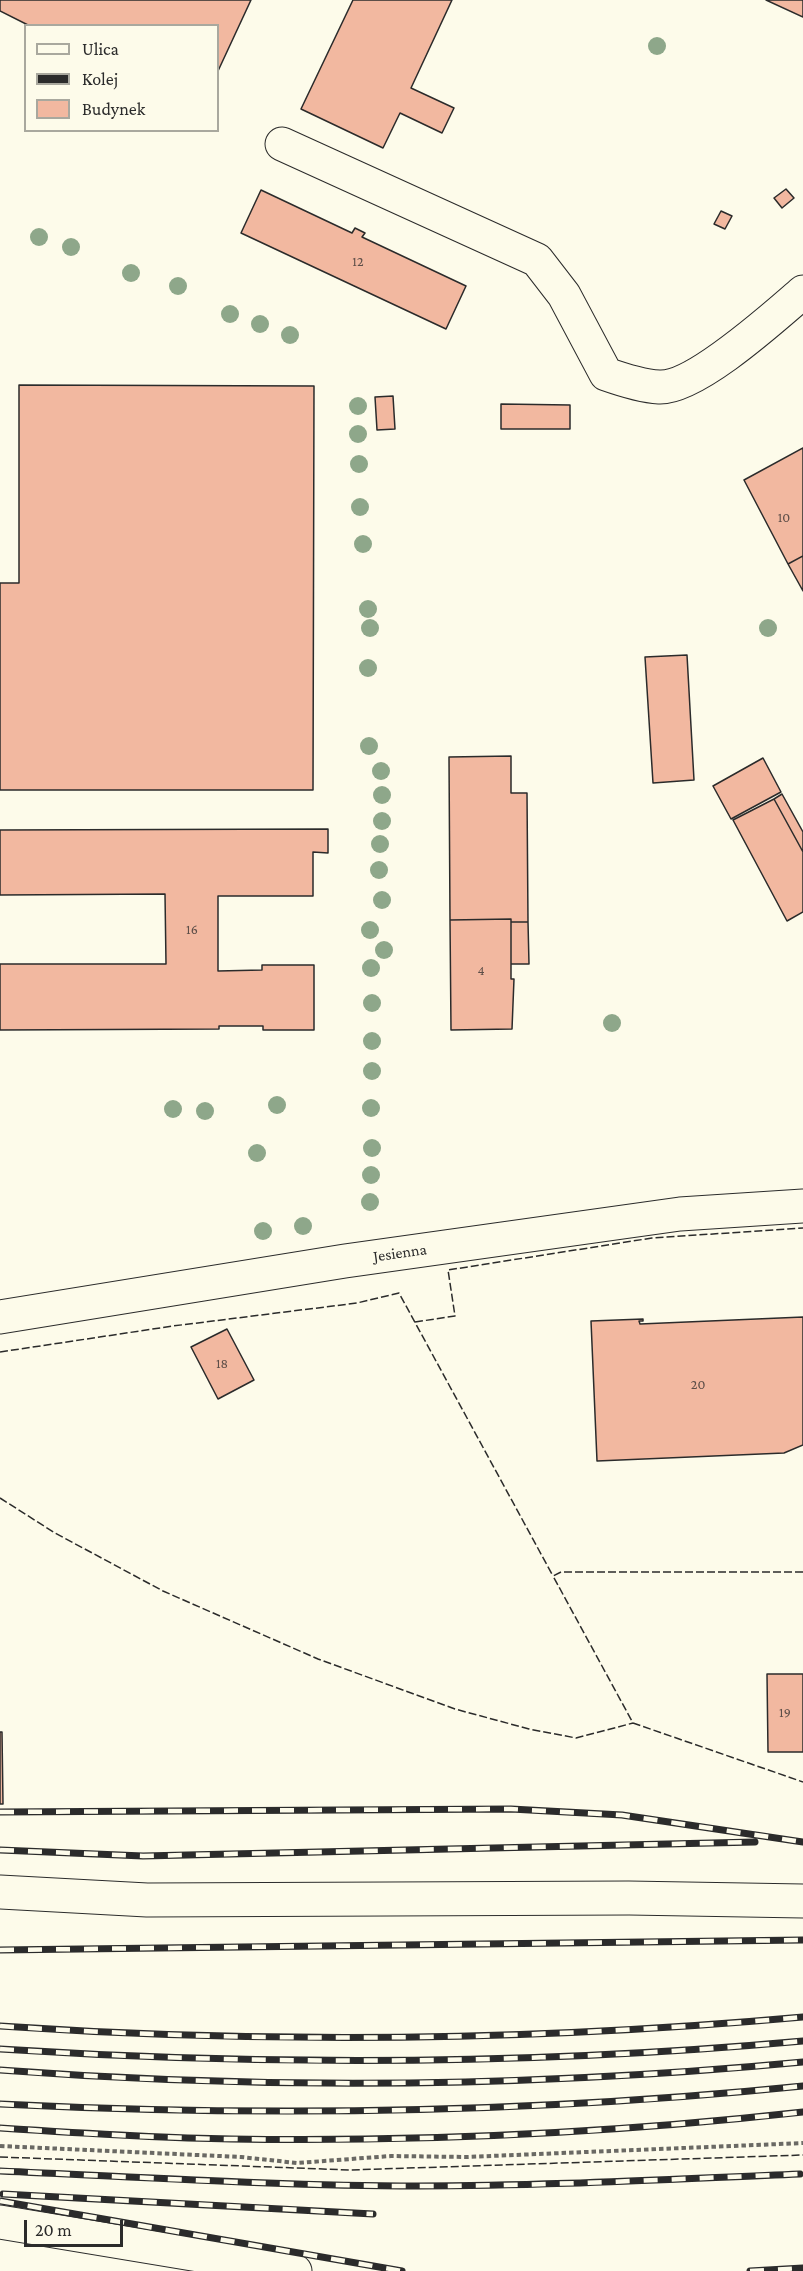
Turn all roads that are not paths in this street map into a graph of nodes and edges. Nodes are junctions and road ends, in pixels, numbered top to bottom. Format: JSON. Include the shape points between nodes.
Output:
{"nodes":[{"id":1,"x":282,"y":144,"type":"dead end"},
{"id":2,"x":803,"y":292,"type":"edge"},
{"id":3,"x":803,"y":1206,"type":"edge"},
{"id":4,"x":0,"y":1317,"type":"edge"},
{"id":5,"x":0,"y":1892,"type":"edge"},
{"id":6,"x":803,"y":1901,"type":"edge"},
{"id":7,"x":0,"y":2222,"type":"edge"},
{"id":8,"x":296,"y":2271,"type":"edge"}],
"edges":[{"from":1,"to":2,"type":"street","via":[[537,260],[564,295],[606,374],[632,383],[661,388],[685,381],[748,340]]},
{"from":3,"to":4,"type":"street","name":"Jesienna","via":[[680,1214],[345,1261]]},
{"from":5,"to":6,"type":"street","via":[[147,1900]]},
{"from":7,"to":8,"type":"street"}]}
